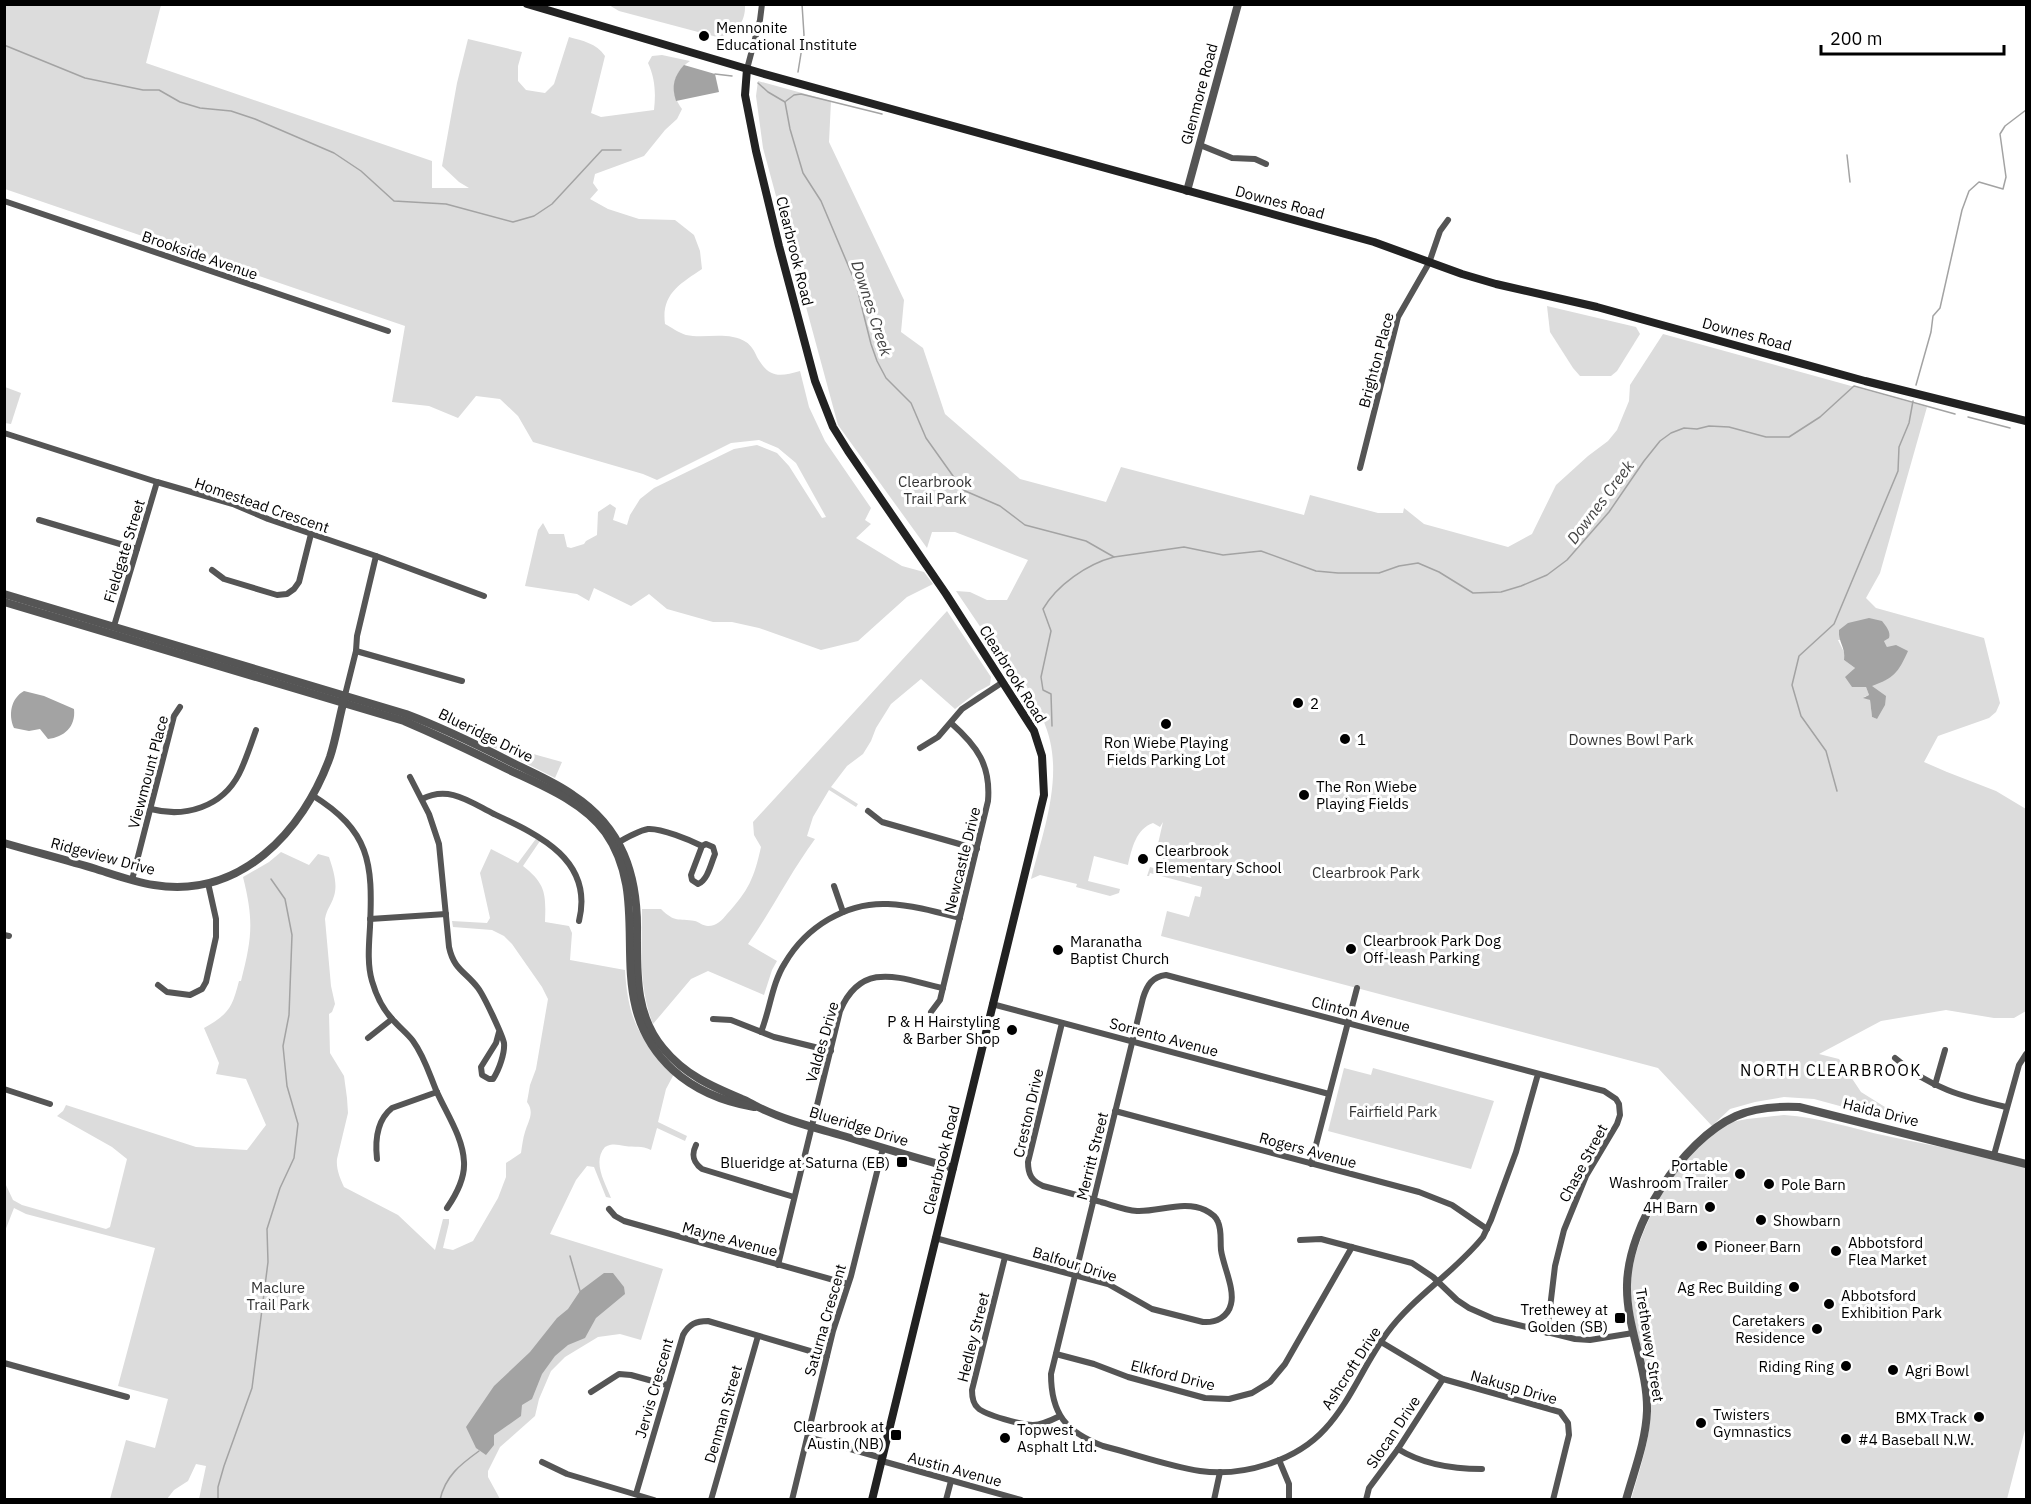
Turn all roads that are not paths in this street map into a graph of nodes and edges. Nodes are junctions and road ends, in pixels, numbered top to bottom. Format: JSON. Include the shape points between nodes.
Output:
{"nodes":[{"id":1,"x":527,"y":4,"type":"edge"},
{"id":2,"x":762,"y":4,"type":"edge"},
{"id":3,"x":1238,"y":4,"type":"edge"},
{"id":4,"x":747,"y":69,"type":"junction"},
{"id":5,"x":1200,"y":145,"type":"junction"},
{"id":6,"x":1266,"y":164,"type":"dead end"},
{"id":7,"x":1187,"y":191,"type":"junction"},
{"id":8,"x":4,"y":201,"type":"edge"},
{"id":9,"x":1448,"y":220,"type":"dead end"},
{"id":10,"x":1430,"y":263,"type":"junction"},
{"id":11,"x":388,"y":331,"type":"dead end"},
{"id":12,"x":2026,"y":421,"type":"edge"},
{"id":13,"x":4,"y":433,"type":"edge"},
{"id":14,"x":1360,"y":468,"type":"dead end"},
{"id":15,"x":157,"y":482,"type":"junction"},
{"id":16,"x":39,"y":520,"type":"dead end"},
{"id":17,"x":311,"y":534,"type":"junction"},
{"id":18,"x":137,"y":549,"type":"junction"},
{"id":19,"x":376,"y":556,"type":"junction"},
{"id":20,"x":212,"y":570,"type":"dead end"},
{"id":21,"x":4,"y":594,"type":"edge"},
{"id":22,"x":484,"y":596,"type":"dead end"},
{"id":23,"x":4,"y":602,"type":"edge"},
{"id":24,"x":114,"y":626,"type":"junction"},
{"id":25,"x":356,"y":651,"type":"junction"},
{"id":26,"x":462,"y":681,"type":"dead end"},
{"id":27,"x":1003,"y":682,"type":"junction"},
{"id":28,"x":345,"y":699,"type":"junction"},
{"id":29,"x":180,"y":706,"type":"dead end"},
{"id":30,"x":951,"y":723,"type":"junction"},
{"id":31,"x":256,"y":730,"type":"dead end"},
{"id":32,"x":920,"y":748,"type":"dead end"},
{"id":33,"x":410,"y":777,"type":"dead end"},
{"id":34,"x":312,"y":795,"type":"junction"},
{"id":35,"x":422,"y":799,"type":"junction"},
{"id":36,"x":151,"y":809,"type":"junction"},
{"id":37,"x":868,"y":811,"type":"dead end"},
{"id":38,"x":4,"y":843,"type":"edge"},
{"id":39,"x":616,"y":844,"type":"junction"},
{"id":40,"x":702,"y":846,"type":"junction"},
{"id":41,"x":977,"y":849,"type":"junction"},
{"id":42,"x":132,"y":880,"type":"junction"},
{"id":43,"x":208,"y":883,"type":"junction"},
{"id":44,"x":834,"y":886,"type":"dead end"},
{"id":45,"x":843,"y":912,"type":"junction"},
{"id":46,"x":446,"y":914,"type":"junction"},
{"id":47,"x":960,"y":918,"type":"junction"},
{"id":48,"x":370,"y":919,"type":"junction"},
{"id":49,"x":579,"y":921,"type":"dead end"},
{"id":50,"x":158,"y":985,"type":"dead end"},
{"id":51,"x":943,"y":988,"type":"junction"},
{"id":52,"x":1356,"y":988,"type":"dead end"},
{"id":53,"x":992,"y":1004,"type":"junction"},
{"id":54,"x":931,"y":1012,"type":"dead end"},
{"id":55,"x":392,"y":1019,"type":"junction"},
{"id":56,"x":713,"y":1019,"type":"dead end"},
{"id":57,"x":1062,"y":1023,"type":"junction"},
{"id":58,"x":1347,"y":1023,"type":"junction"},
{"id":59,"x":499,"y":1032,"type":"junction"},
{"id":60,"x":761,"y":1032,"type":"junction"},
{"id":61,"x":368,"y":1038,"type":"dead end"},
{"id":62,"x":1132,"y":1041,"type":"junction"},
{"id":63,"x":1945,"y":1050,"type":"dead end"},
{"id":64,"x":831,"y":1051,"type":"junction"},
{"id":65,"x":2026,"y":1054,"type":"edge"},
{"id":66,"x":1895,"y":1058,"type":"dead end"},
{"id":67,"x":1538,"y":1074,"type":"junction"},
{"id":68,"x":1935,"y":1085,"type":"junction"},
{"id":69,"x":4,"y":1089,"type":"edge"},
{"id":70,"x":437,"y":1092,"type":"junction"},
{"id":71,"x":1329,"y":1094,"type":"junction"},
{"id":72,"x":50,"y":1104,"type":"dead end"},
{"id":73,"x":2006,"y":1107,"type":"junction"},
{"id":74,"x":1620,"y":1109,"type":"joint"},
{"id":75,"x":1115,"y":1111,"type":"junction"},
{"id":76,"x":1729,"y":1120,"type":"joint"},
{"id":77,"x":812,"y":1127,"type":"junction"},
{"id":78,"x":696,"y":1145,"type":"dead end"},
{"id":79,"x":883,"y":1148,"type":"junction"},
{"id":80,"x":1994,"y":1155,"type":"junction"},
{"id":81,"x":377,"y":1159,"type":"dead end"},
{"id":82,"x":1311,"y":1164,"type":"junction"},
{"id":83,"x":2026,"y":1164,"type":"edge"},
{"id":84,"x":953,"y":1168,"type":"junction"},
{"id":85,"x":795,"y":1197,"type":"junction"},
{"id":86,"x":1093,"y":1200,"type":"junction"},
{"id":87,"x":447,"y":1208,"type":"dead end"},
{"id":88,"x":609,"y":1209,"type":"dead end"},
{"id":89,"x":1487,"y":1229,"type":"junction"},
{"id":90,"x":935,"y":1238,"type":"junction"},
{"id":91,"x":1300,"y":1240,"type":"dead end"},
{"id":92,"x":1352,"y":1247,"type":"junction"},
{"id":93,"x":1005,"y":1257,"type":"junction"},
{"id":94,"x":778,"y":1265,"type":"junction"},
{"id":95,"x":1076,"y":1276,"type":"junction"},
{"id":96,"x":1437,"y":1281,"type":"junction"},
{"id":97,"x":848,"y":1284,"type":"junction"},
{"id":98,"x":1547,"y":1333,"type":"junction"},
{"id":99,"x":1634,"y":1333,"type":"junction"},
{"id":100,"x":758,"y":1336,"type":"junction"},
{"id":101,"x":1381,"y":1342,"type":"junction"},
{"id":102,"x":1056,"y":1354,"type":"junction"},
{"id":103,"x":827,"y":1356,"type":"junction"},
{"id":104,"x":4,"y":1363,"type":"edge"},
{"id":105,"x":1443,"y":1378,"type":"junction"},
{"id":106,"x":667,"y":1385,"type":"junction"},
{"id":107,"x":591,"y":1392,"type":"dead end"},
{"id":108,"x":126,"y":1397,"type":"dead end"},
{"id":109,"x":1060,"y":1416,"type":"junction"},
{"id":110,"x":808,"y":1437,"type":"junction"},
{"id":111,"x":1398,"y":1449,"type":"junction"},
{"id":112,"x":882,"y":1460,"type":"junction"},
{"id":113,"x":1279,"y":1460,"type":"junction"},
{"id":114,"x":542,"y":1462,"type":"dead end"},
{"id":115,"x":1482,"y":1469,"type":"dead end"},
{"id":116,"x":1220,"y":1472,"type":"junction"},
{"id":117,"x":951,"y":1480,"type":"junction"},
{"id":118,"x":636,"y":1494,"type":"junction"},
{"id":119,"x":654,"y":1500,"type":"edge"},
{"id":120,"x":711,"y":1500,"type":"edge"},
{"id":121,"x":792,"y":1500,"type":"edge"},
{"id":122,"x":872,"y":1500,"type":"edge"},
{"id":123,"x":946,"y":1500,"type":"edge"},
{"id":124,"x":1021,"y":1500,"type":"edge"},
{"id":125,"x":1214,"y":1500,"type":"edge"},
{"id":126,"x":1289,"y":1500,"type":"edge"},
{"id":127,"x":1366,"y":1500,"type":"edge"},
{"id":128,"x":1553,"y":1500,"type":"edge"},
{"id":129,"x":1626,"y":1500,"type":"edge"}],
"edges":[{"from":1,"to":4,"type":"main road","name":"Downes Road"},
{"from":2,"to":4,"type":"street","name":"Clearbrook Road"},
{"from":3,"to":5,"type":"street","name":"Glenmore Road"},
{"from":4,"to":7,"type":"main road","name":"Downes Road"},
{"from":4,"to":27,"type":"main road","name":"Clearbrook Road","via":[[745,95],[756,151],[822,402],[848,451]]},
{"from":5,"to":6,"type":"street","via":[[1232,158],[1255,159]]},
{"from":5,"to":7,"type":"street","name":"Glenmore Road"},
{"from":7,"to":10,"type":"main road","name":"Downes Road","via":[[1374,242]]},
{"from":8,"to":11,"type":"street","name":"Brookside Avenue"},
{"from":9,"to":10,"type":"street","name":"Brighton Place","via":[[1440,231]]},
{"from":10,"to":12,"type":"main road","name":"Downes Road","via":[[1496,284]]},
{"from":10,"to":14,"type":"street","name":"Brighton Place","via":[[1395,324]]},
{"from":13,"to":15,"type":"street","name":"Homestead Crescent"},
{"from":15,"to":17,"type":"street","name":"Homestead Crescent","via":[[233,504]]},
{"from":15,"to":18,"type":"street","name":"Fieldgate Street"},
{"from":16,"to":18,"type":"street"},
{"from":17,"to":19,"type":"street","name":"Homestead Crescent"},
{"from":17,"to":20,"type":"street","via":[[299,582],[287,594],[277,595],[224,579]]},
{"from":18,"to":24,"type":"street","name":"Fieldgate Street"},
{"from":19,"to":22,"type":"street","name":"Homestead Crescent"},
{"from":19,"to":25,"type":"street"},
{"from":21,"to":24,"type":"street","name":"Blueridge Drive"},
{"from":23,"to":28,"type":"street","name":"Blueridge Drive"},
{"from":24,"to":28,"type":"street","name":"Blueridge Drive"},
{"from":25,"to":26,"type":"street"},
{"from":25,"to":28,"type":"street"},
{"from":27,"to":30,"type":"street","via":[[962,709]]},
{"from":27,"to":53,"type":"main road","name":"Clearbrook Road","via":[[1038,742],[1044,765],[1044,795]]},
{"from":28,"to":34,"type":"street","name":"Ridgeview Drive","via":[[330,757]]},
{"from":28,"to":39,"type":"street","name":"Blueridge Drive","via":[[406,714],[449,731],[554,783],[593,809]]},
{"from":29,"to":36,"type":"street","name":"Viewmount Place","via":[[174,716]]},
{"from":30,"to":32,"type":"street"},
{"from":30,"to":41,"type":"street","name":"Newcastle Drive","via":[[977,749],[989,779]]},
{"from":31,"to":36,"type":"street","via":[[239,775],[224,794],[197,810],[182,813]]},
{"from":33,"to":35,"type":"street"},
{"from":34,"to":43,"type":"street","name":"Ridgeview Drive","via":[[295,823],[264,855],[225,878]]},
{"from":34,"to":48,"type":"street","via":[[340,814],[359,839],[370,878]]},
{"from":35,"to":46,"type":"street","via":[[439,844]]},
{"from":35,"to":49,"type":"street","via":[[438,793],[456,795],[556,848],[578,882],[583,907]]},
{"from":36,"to":42,"type":"street","name":"Viewmount Place"},
{"from":37,"to":41,"type":"street","via":[[882,822]]},
{"from":38,"to":42,"type":"street","name":"Ridgeview Drive"},
{"from":39,"to":40,"type":"street","via":[[652,829]]},
{"from":39,"to":77,"type":"street","name":"Blueridge Drive","via":[[629,865],[636,895],[638,983],[644,1014],[662,1047],[704,1083]]},
{"from":40,"to":40,"type":"street","via":[[691,875],[698,884],[705,878],[715,854],[713,847]]},
{"from":41,"to":47,"type":"street","name":"Newcastle Drive"},
{"from":42,"to":43,"type":"street","name":"Ridgeview Drive","via":[[170,886]]},
{"from":43,"to":50,"type":"street","via":[[216,937],[206,982],[190,995],[167,992]]},
{"from":44,"to":45,"type":"street"},
{"from":45,"to":47,"type":"street","via":[[886,904]]},
{"from":45,"to":60,"type":"street","via":[[809,933],[784,963]]},
{"from":46,"to":48,"type":"street"},
{"from":46,"to":59,"type":"street","via":[[452,961],[478,988]]},
{"from":47,"to":51,"type":"street","name":"Newcastle Drive"},
{"from":48,"to":55,"type":"street","via":[[372,980]]},
{"from":51,"to":54,"type":"street","name":"Newcastle Drive"},
{"from":51,"to":64,"type":"street","name":"Valdes Drive","via":[[888,975],[868,979],[845,1000]]},
{"from":52,"to":58,"type":"street"},
{"from":53,"to":57,"type":"street","name":"Sorrento Avenue"},
{"from":53,"to":84,"type":"main road","name":"Clearbrook Road"},
{"from":55,"to":61,"type":"street"},
{"from":55,"to":70,"type":"street","via":[[422,1054]]},
{"from":56,"to":60,"type":"street","via":[[731,1020]]},
{"from":57,"to":62,"type":"street","name":"Sorrento Avenue"},
{"from":57,"to":86,"type":"street","name":"Creston Drive","via":[[1028,1170],[1030,1177],[1043,1186]]},
{"from":58,"to":62,"type":"street","name":"Clinton Avenue","via":[[1166,975],[1154,979],[1146,989]]},
{"from":58,"to":67,"type":"street","name":"Clinton Avenue"},
{"from":58,"to":71,"type":"street"},
{"from":59,"to":59,"type":"street","via":[[481,1067],[482,1075],[489,1079],[496,1075],[501,1059],[504,1043]]},
{"from":60,"to":64,"type":"street"},
{"from":62,"to":71,"type":"street","name":"Sorrento Avenue"},
{"from":62,"to":75,"type":"street","name":"Merritt Street"},
{"from":63,"to":68,"type":"street"},
{"from":64,"to":77,"type":"street","name":"Valdes Drive"},
{"from":65,"to":73,"type":"street"},
{"from":66,"to":68,"type":"street"},
{"from":67,"to":74,"type":"street","name":"Clinton Avenue","via":[[1604,1091],[1616,1099]]},
{"from":67,"to":89,"type":"street","name":"Ashcroft Drive","via":[[1516,1152]]},
{"from":68,"to":73,"type":"street"},
{"from":69,"to":72,"type":"street"},
{"from":70,"to":81,"type":"street","via":[[386,1113],[375,1145]]},
{"from":70,"to":87,"type":"street","via":[[464,1162],[455,1197]]},
{"from":71,"to":82,"type":"street"},
{"from":73,"to":80,"type":"street"},
{"from":74,"to":98,"type":"street","name":"Chase Street","via":[[1617,1124],[1586,1176],[1564,1230]]},
{"from":75,"to":82,"type":"street","name":"Rogers Avenue"},
{"from":75,"to":86,"type":"street","name":"Merritt Street"},
{"from":76,"to":80,"type":"street","name":"Haida Drive","via":[[1765,1108],[1798,1107]]},
{"from":76,"to":99,"type":"street","name":"Trethewey Street","via":[[1690,1149],[1641,1228],[1627,1286]]},
{"from":77,"to":79,"type":"street","name":"Blueridge Drive"},
{"from":77,"to":85,"type":"street","name":"Valdes Drive"},
{"from":78,"to":85,"type":"street","via":[[693,1159],[702,1169]]},
{"from":79,"to":84,"type":"street","name":"Blueridge Drive"},
{"from":79,"to":97,"type":"street","name":"Saturna Crescent"},
{"from":80,"to":83,"type":"street","name":"Haida Drive"},
{"from":82,"to":89,"type":"street","name":"Rogers Avenue","via":[[1429,1195]]},
{"from":84,"to":90,"type":"main road","name":"Clearbrook Road"},
{"from":85,"to":94,"type":"street","name":"Valdes Drive"},
{"from":86,"to":95,"type":"street","name":"Merritt Street"},
{"from":86,"to":95,"type":"street","name":"Balfour Drive","via":[[1135,1211],[1191,1206],[1214,1216],[1220,1228],[1232,1303],[1224,1317],[1203,1322],[1152,1309],[1108,1284]]},
{"from":88,"to":94,"type":"street","name":"Mayne Avenue","via":[[624,1221]]},
{"from":89,"to":96,"type":"street","name":"Ashcroft Drive","via":[[1477,1244]]},
{"from":90,"to":93,"type":"street","name":"Balfour Drive"},
{"from":90,"to":112,"type":"main road","name":"Clearbrook Road"},
{"from":91,"to":92,"type":"street","via":[[1321,1239]]},
{"from":92,"to":96,"type":"street","via":[[1412,1263]]},
{"from":92,"to":102,"type":"street","name":"Elkford Drive","via":[[1285,1364],[1270,1382],[1252,1393],[1229,1399],[1206,1398]]},
{"from":93,"to":95,"type":"street","name":"Balfour Drive"},
{"from":93,"to":109,"type":"street","name":"Hedley Street","via":[[972,1390],[974,1401],[985,1413],[1032,1425]]},
{"from":94,"to":97,"type":"street","name":"Mayne Avenue"},
{"from":95,"to":102,"type":"street"},
{"from":96,"to":98,"type":"street","via":[[1457,1300],[1483,1316]]},
{"from":96,"to":101,"type":"street","name":"Ashcroft Drive"},
{"from":97,"to":103,"type":"street","name":"Saturna Crescent"},
{"from":98,"to":99,"type":"street","via":[[1575,1340]]},
{"from":99,"to":129,"type":"street","name":"Trethewey Street","via":[[1647,1411]]},
{"from":100,"to":103,"type":"street","name":"Jervis Crescent"},
{"from":100,"to":106,"type":"street","name":"Jervis Crescent","via":[[708,1321],[694,1322],[682,1335]]},
{"from":100,"to":120,"type":"street","name":"Denman Street"},
{"from":101,"to":105,"type":"street","name":"Nakusp Drive"},
{"from":101,"to":113,"type":"street","name":"Ashcroft Drive","via":[[1324,1430]]},
{"from":102,"to":109,"type":"street","via":[[1051,1392]]},
{"from":103,"to":110,"type":"street","name":"Saturna Crescent"},
{"from":104,"to":108,"type":"street"},
{"from":105,"to":111,"type":"street","name":"Slocan Drive"},
{"from":105,"to":128,"type":"street","name":"Nakusp Drive","via":[[1553,1409],[1565,1418],[1569,1435]]},
{"from":106,"to":107,"type":"street","via":[[619,1374]]},
{"from":106,"to":118,"type":"street","name":"Jervis Crescent"},
{"from":109,"to":116,"type":"street","name":"Ashcroft Drive","via":[[1073,1431],[1103,1446]]},
{"from":110,"to":112,"type":"street","name":"Austin Avenue"},
{"from":110,"to":121,"type":"street","name":"Saturna Crescent"},
{"from":111,"to":115,"type":"street","via":[[1458,1469]]},
{"from":111,"to":127,"type":"street","name":"Slocan Drive","via":[[1369,1488]]},
{"from":112,"to":117,"type":"street","name":"Austin Avenue"},
{"from":112,"to":122,"type":"main road","name":"Clearbrook Road"},
{"from":113,"to":116,"type":"street","name":"Ashcroft Drive"},
{"from":113,"to":126,"type":"street","via":[[1289,1484]]},
{"from":114,"to":118,"type":"street","via":[[567,1474]]},
{"from":116,"to":125,"type":"street"},
{"from":117,"to":123,"type":"street"},
{"from":117,"to":124,"type":"street","name":"Austin Avenue"},
{"from":118,"to":119,"type":"street"}]}
